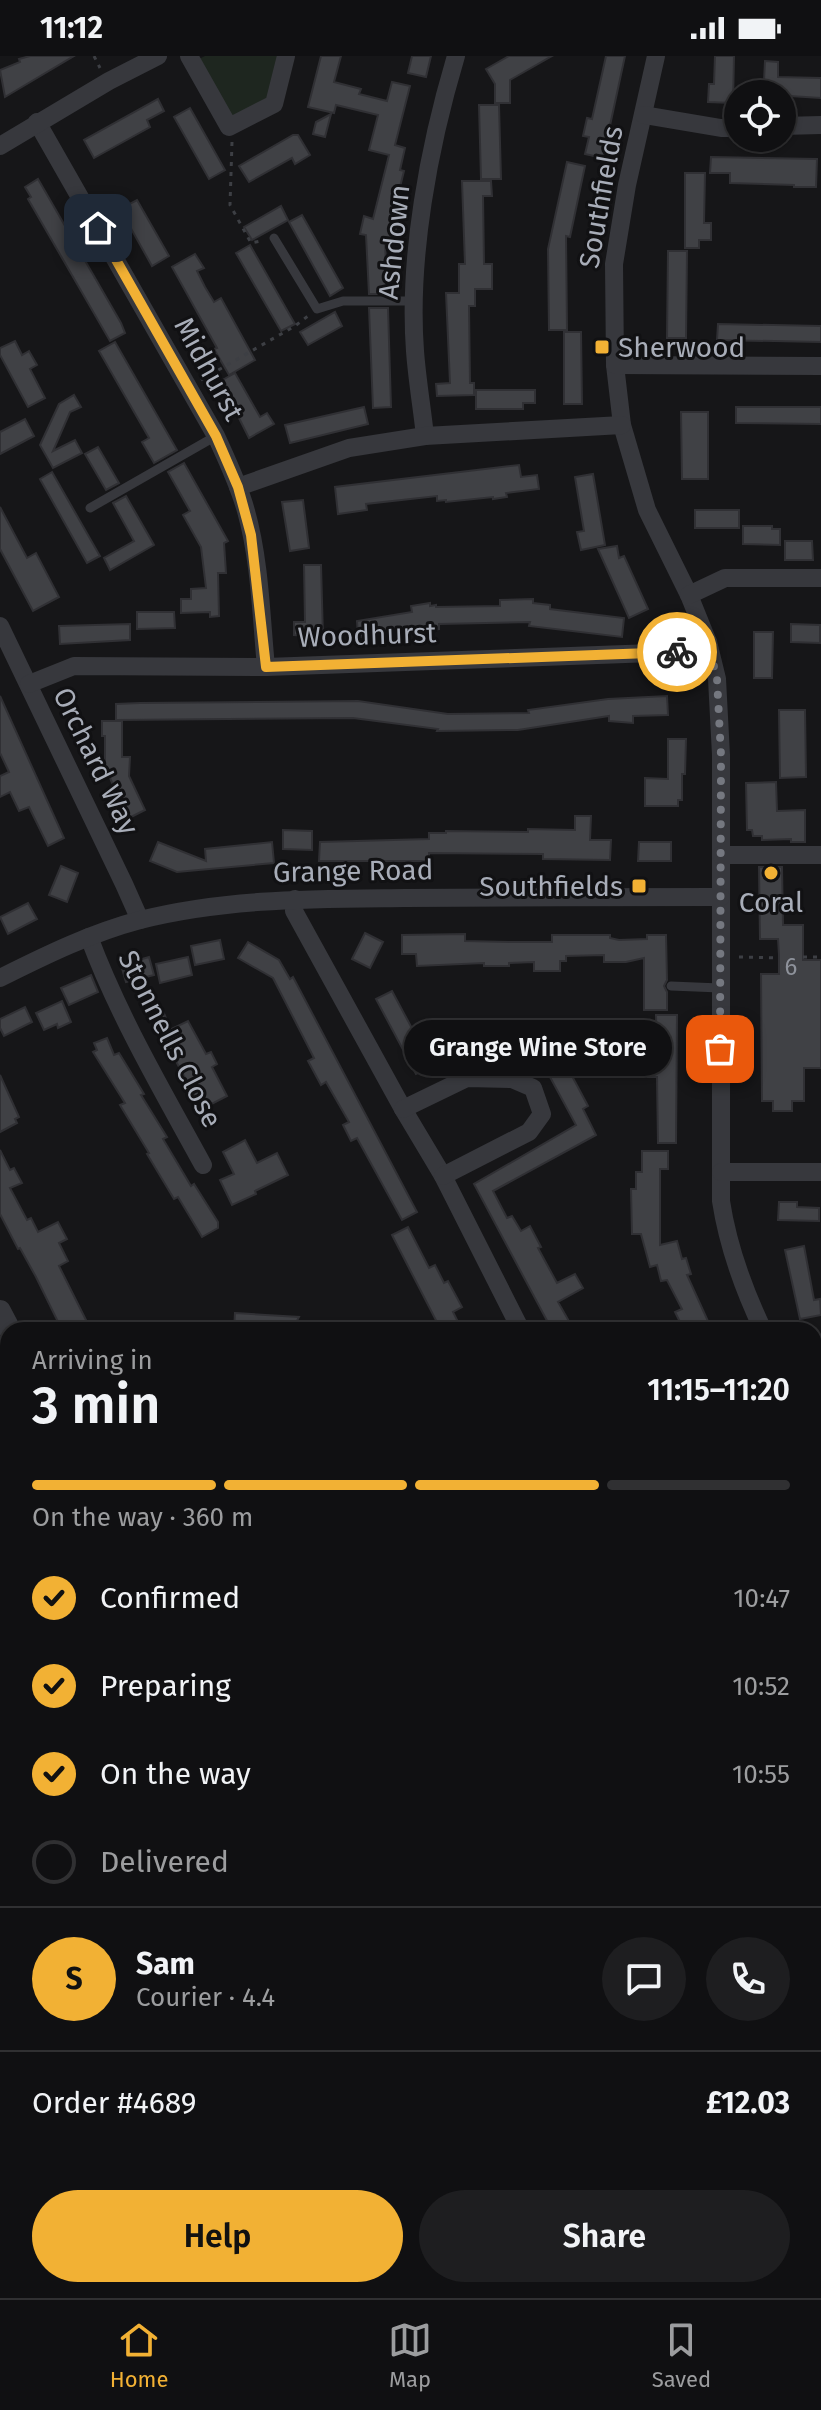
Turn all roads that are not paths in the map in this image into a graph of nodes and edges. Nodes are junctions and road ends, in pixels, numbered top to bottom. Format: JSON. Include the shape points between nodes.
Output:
{"nodes":[{"id":1,"x":158,"y":56,"type":"edge"},
{"id":2,"x":189,"y":56,"type":"edge"},
{"id":3,"x":286,"y":56,"type":"edge"},
{"id":4,"x":456,"y":56,"type":"edge"},
{"id":5,"x":656,"y":56,"type":"edge"},
{"id":6,"x":644,"y":115,"type":"junction"},
{"id":7,"x":37,"y":122,"type":"junction"},
{"id":8,"x":821,"y":125,"type":"edge"},
{"id":9,"x":796,"y":126,"type":"edge"},
{"id":10,"x":724,"y":128,"type":"edge"},
{"id":11,"x":0,"y":146,"type":"edge"},
{"id":12,"x":274,"y":238,"type":"road end"},
{"id":13,"x":415,"y":301,"type":"junction"},
{"id":14,"x":615,"y":365,"type":"junction"},
{"id":15,"x":821,"y":366,"type":"edge"},
{"id":16,"x":622,"y":425,"type":"junction"},
{"id":17,"x":216,"y":436,"type":"junction"},
{"id":18,"x":425,"y":436,"type":"junction"},
{"id":19,"x":238,"y":487,"type":"junction"},
{"id":20,"x":90,"y":508,"type":"dead end"},
{"id":21,"x":821,"y":578,"type":"edge"},
{"id":22,"x":689,"y":595,"type":"junction"},
{"id":23,"x":0,"y":626,"type":"edge"},
{"id":24,"x":708,"y":642,"type":"junction"},
{"id":25,"x":266,"y":667,"type":"junction"},
{"id":26,"x":29,"y":684,"type":"junction"},
{"id":27,"x":721,"y":855,"type":"junction"},
{"id":28,"x":821,"y":855,"type":"edge"},
{"id":29,"x":721,"y":897,"type":"junction"},
{"id":30,"x":295,"y":899,"type":"junction"},
{"id":31,"x":140,"y":920,"type":"junction"},
{"id":32,"x":89,"y":937,"type":"junction"},
{"id":33,"x":0,"y":978,"type":"edge"},
{"id":34,"x":671,"y":986,"type":"dead end"},
{"id":35,"x":720,"y":988,"type":"junction"},
{"id":36,"x":403,"y":1109,"type":"junction"},
{"id":37,"x":203,"y":1165,"type":"dead end"},
{"id":38,"x":721,"y":1172,"type":"junction"},
{"id":39,"x":821,"y":1172,"type":"edge"},
{"id":40,"x":443,"y":1176,"type":"junction"},
{"id":41,"x":517,"y":1322,"type":"edge"},
{"id":42,"x":759,"y":1322,"type":"edge"}],
"edges":[{"from":1,"to":7,"type":"street"},
{"from":2,"to":3,"type":"street","via":[[229,127],[274,104]]},
{"from":4,"to":13,"type":"street","name":"Ashdown","via":[[433,144],[415,263]]},
{"from":5,"to":6,"type":"street","name":"Southfields"},
{"from":6,"to":10,"type":"street"},
{"from":6,"to":14,"type":"street","name":"Southfields","via":[[614,264]]},
{"from":7,"to":11,"type":"street"},
{"from":7,"to":17,"type":"street","name":"Midhurst"},
{"from":8,"to":9,"type":"street"},
{"from":12,"to":13,"type":"lane","via":[[317,309],[343,301]]},
{"from":13,"to":18,"type":"street","name":"Ashdown"},
{"from":14,"to":15,"type":"street"},
{"from":14,"to":16,"type":"street","name":"Southfields"},
{"from":16,"to":18,"type":"street"},
{"from":16,"to":22,"type":"street","name":"Southfields","via":[[647,510]]},
{"from":17,"to":19,"type":"street","name":"Midhurst"},
{"from":17,"to":20,"type":"lane"},
{"from":18,"to":19,"type":"street","via":[[349,448]]},
{"from":19,"to":25,"type":"street","name":"Midhurst","via":[[251,535]]},
{"from":21,"to":22,"type":"street","via":[[725,578]]},
{"from":22,"to":24,"type":"street","name":"Southfields"},
{"from":23,"to":26,"type":"street","name":"Orchard Way"},
{"from":24,"to":25,"type":"street","name":"Woodhurst","via":[[681,652]]},
{"from":24,"to":27,"type":"street","name":"Southfields","via":[[717,679]]},
{"from":25,"to":26,"type":"street","name":"Woodhurst","via":[[74,666]]},
{"from":26,"to":31,"type":"street","name":"Orchard Way"},
{"from":27,"to":28,"type":"street"},
{"from":27,"to":29,"type":"street","name":"Southfields"},
{"from":29,"to":30,"type":"street","name":"Grange Road"},
{"from":29,"to":35,"type":"street","name":"Southfields"},
{"from":30,"to":31,"type":"street","name":"Grange Road","via":[[206,907]]},
{"from":30,"to":36,"type":"street","via":[[294,911]]},
{"from":31,"to":32,"type":"street","name":"Grange Road"},
{"from":32,"to":33,"type":"street","name":"Grange Road"},
{"from":32,"to":37,"type":"street","name":"Stonnells Close","via":[[136,1043]]},
{"from":34,"to":35,"type":"lane"},
{"from":35,"to":38,"type":"street","name":"Southfields"},
{"from":36,"to":40,"type":"street"},
{"from":36,"to":40,"type":"street","via":[[467,1078],[512,1079],[533,1088],[542,1114],[529,1132]]},
{"from":38,"to":39,"type":"street"},
{"from":38,"to":42,"type":"street","name":"Southfields","via":[[727,1238]]},
{"from":40,"to":41,"type":"street"}]}
